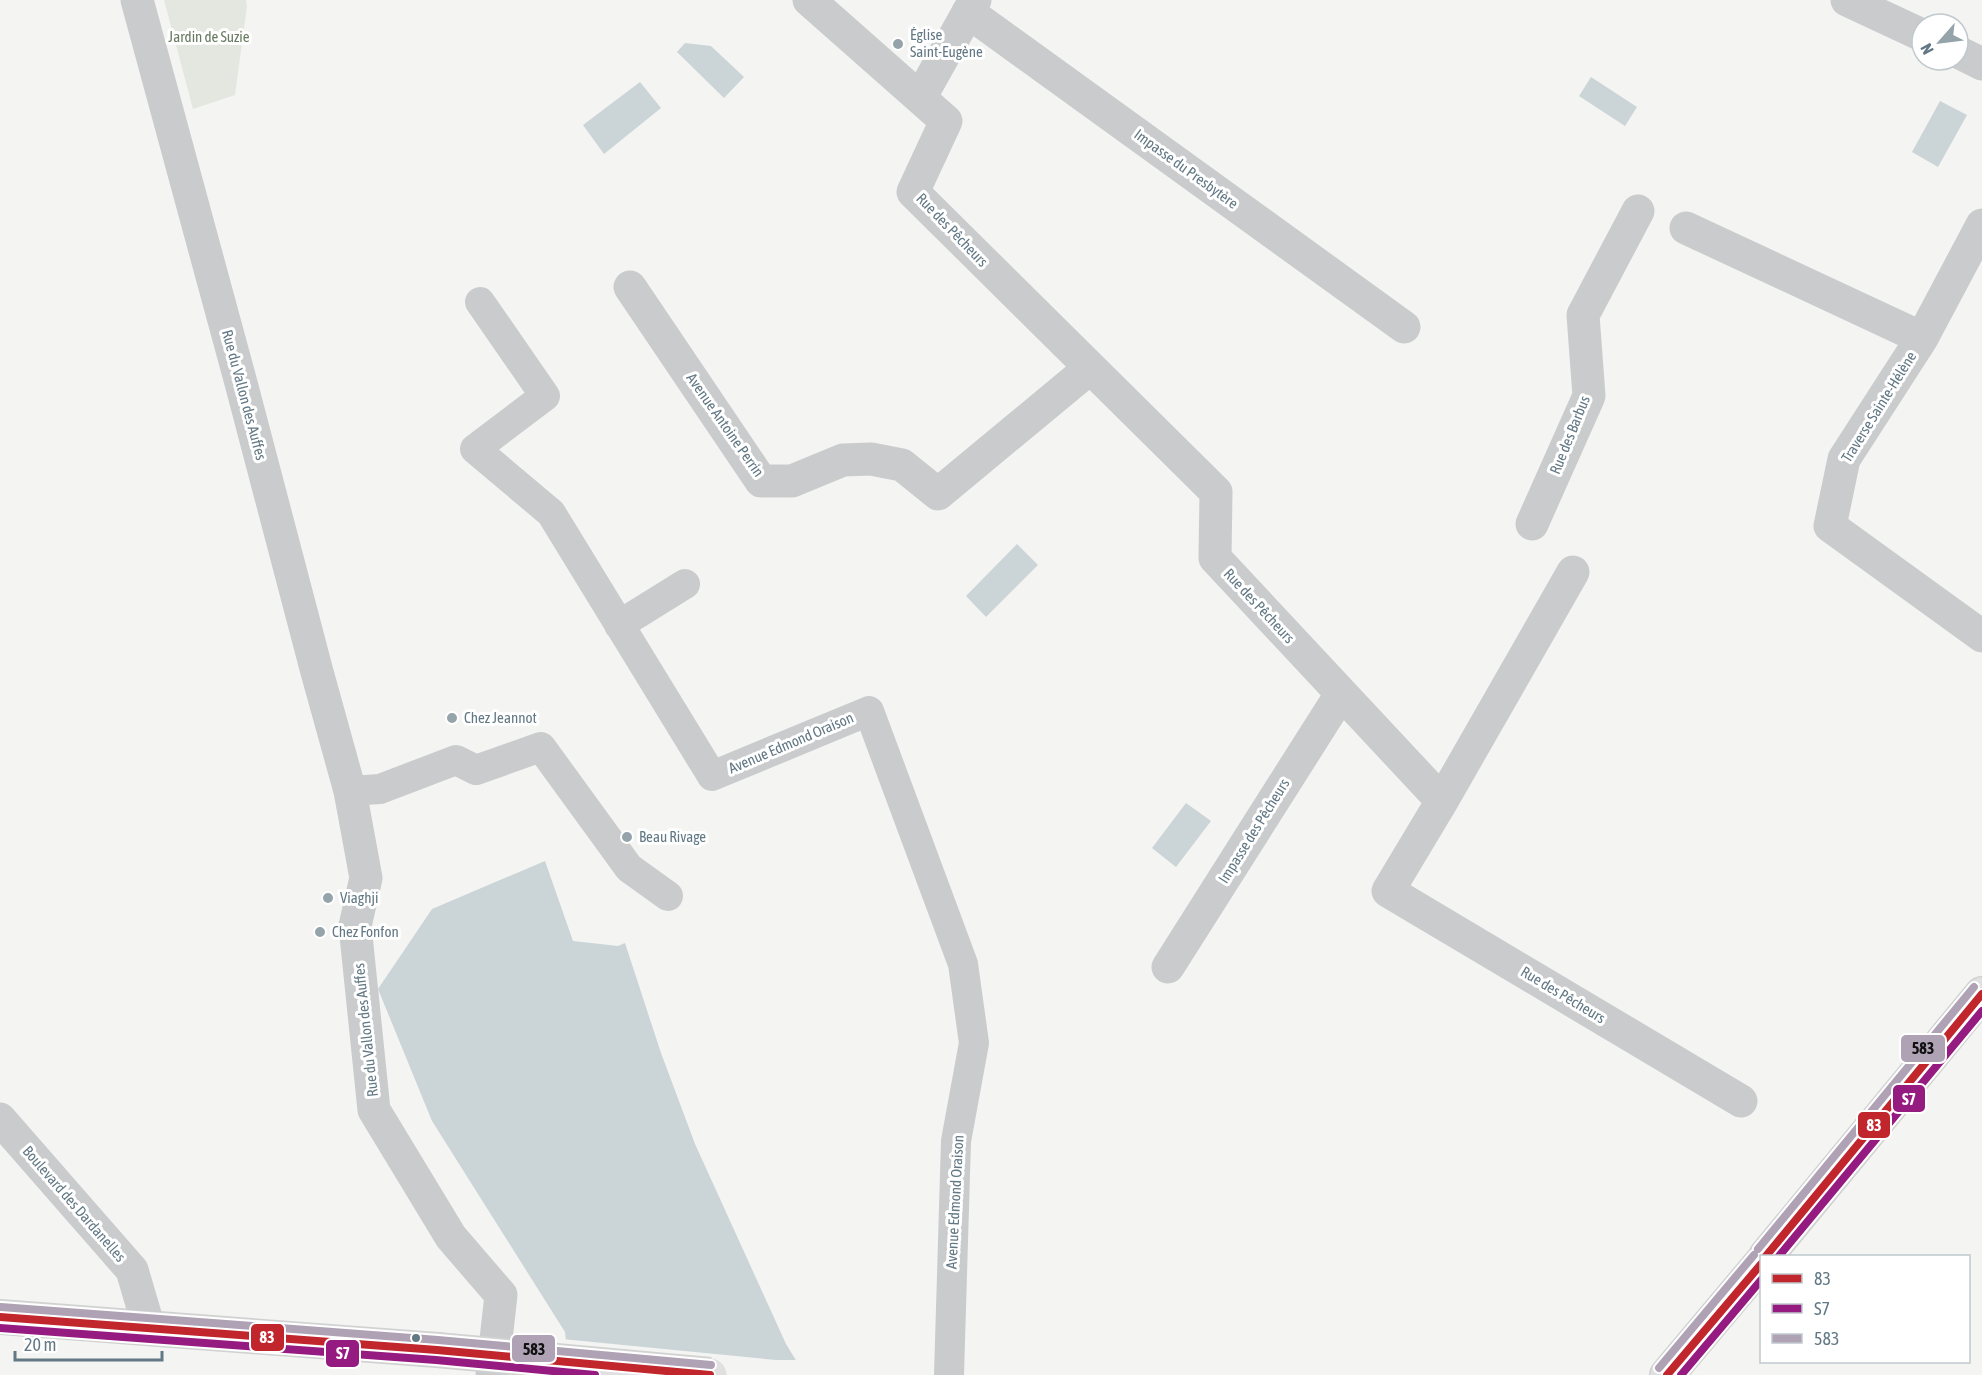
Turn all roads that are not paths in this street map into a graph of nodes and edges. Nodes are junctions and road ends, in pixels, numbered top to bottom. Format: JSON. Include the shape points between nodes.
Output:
{"nodes":[{"id":1,"x":137,"y":0,"type":"edge"},
{"id":2,"x":809,"y":0,"type":"edge"},
{"id":3,"x":1847,"y":0,"type":"edge"},
{"id":4,"x":972,"y":6,"type":"edge"},
{"id":5,"x":1910,"y":29,"type":"edge"},
{"id":6,"x":920,"y":98,"type":"junction"},
{"id":7,"x":1638,"y":211,"type":"dead end"},
{"id":8,"x":1982,"y":225,"type":"edge"},
{"id":9,"x":1686,"y":228,"type":"dead end"},
{"id":10,"x":630,"y":287,"type":"dead end"},
{"id":11,"x":480,"y":302,"type":"dead end"},
{"id":12,"x":1404,"y":327,"type":"dead end"},
{"id":13,"x":1922,"y":338,"type":"junction"},
{"id":14,"x":1090,"y":368,"type":"junction"},
{"id":15,"x":1532,"y":524,"type":"dead end"},
{"id":16,"x":1573,"y":572,"type":"dead end"},
{"id":17,"x":685,"y":584,"type":"dead end"},
{"id":18,"x":619,"y":625,"type":"junction"},
{"id":19,"x":1982,"y":636,"type":"edge"},
{"id":20,"x":1341,"y":694,"type":"junction"},
{"id":21,"x":350,"y":791,"type":"junction"},
{"id":22,"x":1442,"y":801,"type":"junction"},
{"id":23,"x":668,"y":896,"type":"dead end"},
{"id":24,"x":1168,"y":967,"type":"dead end"},
{"id":25,"x":1982,"y":994,"type":"edge"},
{"id":26,"x":1741,"y":1101,"type":"dead end"},
{"id":27,"x":0,"y":1119,"type":"edge"},
{"id":28,"x":1768,"y":1255,"type":"edge"},
{"id":29,"x":1760,"y":1263,"type":"edge"},
{"id":30,"x":0,"y":1317,"type":"edge"},
{"id":31,"x":149,"y":1329,"type":"junction"},
{"id":32,"x":492,"y":1375,"type":"edge"},
{"id":33,"x":710,"y":1375,"type":"edge"},
{"id":34,"x":949,"y":1375,"type":"edge"},
{"id":35,"x":1667,"y":1375,"type":"edge"}],
"edges":[{"from":1,"to":21,"type":"street","name":"Rue du Vallon des Auffes"},
{"from":2,"to":6,"type":"street"},
{"from":3,"to":5,"type":"street"},
{"from":4,"to":6,"type":"street"},
{"from":4,"to":12,"type":"street","name":"Impasse du Presbytère"},
{"from":6,"to":14,"type":"street","name":"Rue des Pêcheurs","via":[[946,121],[913,192]]},
{"from":7,"to":15,"type":"street","name":"Rue des Barbus","via":[[1583,315],[1589,396]]},
{"from":8,"to":13,"type":"street","name":"Traverse Sainte-Hélène"},
{"from":9,"to":13,"type":"street"},
{"from":10,"to":14,"type":"street","name":"Avenue Antoine Perrin","via":[[761,481],[792,481],[843,460],[871,459],[902,465],[938,494]]},
{"from":11,"to":18,"type":"street","name":"Avenue Edmond Oraison","via":[[545,396],[475,450],[551,513]]},
{"from":13,"to":19,"type":"street","name":"Traverse Sainte-Hélène","via":[[1844,459],[1830,526]]},
{"from":14,"to":20,"type":"street","name":"Rue des Pêcheurs","via":[[1216,492],[1215,558]]},
{"from":16,"to":22,"type":"street"},
{"from":17,"to":18,"type":"street"},
{"from":18,"to":34,"type":"street","name":"Avenue Edmond Oraison","via":[[712,776],[868,711],[963,964],[974,1043],[956,1141]]},
{"from":20,"to":22,"type":"street","name":"Rue des Pêcheurs"},
{"from":20,"to":24,"type":"street","name":"Impasse des Pêcheurs"},
{"from":21,"to":23,"type":"street","via":[[381,789],[456,760],[476,770],[541,747],[629,868]]},
{"from":21,"to":32,"type":"street","name":"Rue du Vallon des Auffes","via":[[366,878],[355,926],[374,1110],[451,1237],[501,1295]]},
{"from":22,"to":26,"type":"street","name":"Rue des Pêcheurs","via":[[1388,891]]},
{"from":25,"to":28,"type":"main road"},
{"from":27,"to":31,"type":"street","name":"Boulevard des Dardanelles","via":[[132,1270]]},
{"from":29,"to":35,"type":"main road"},
{"from":30,"to":31,"type":"main road"},
{"from":31,"to":33,"type":"main road","bridge":true}]}
